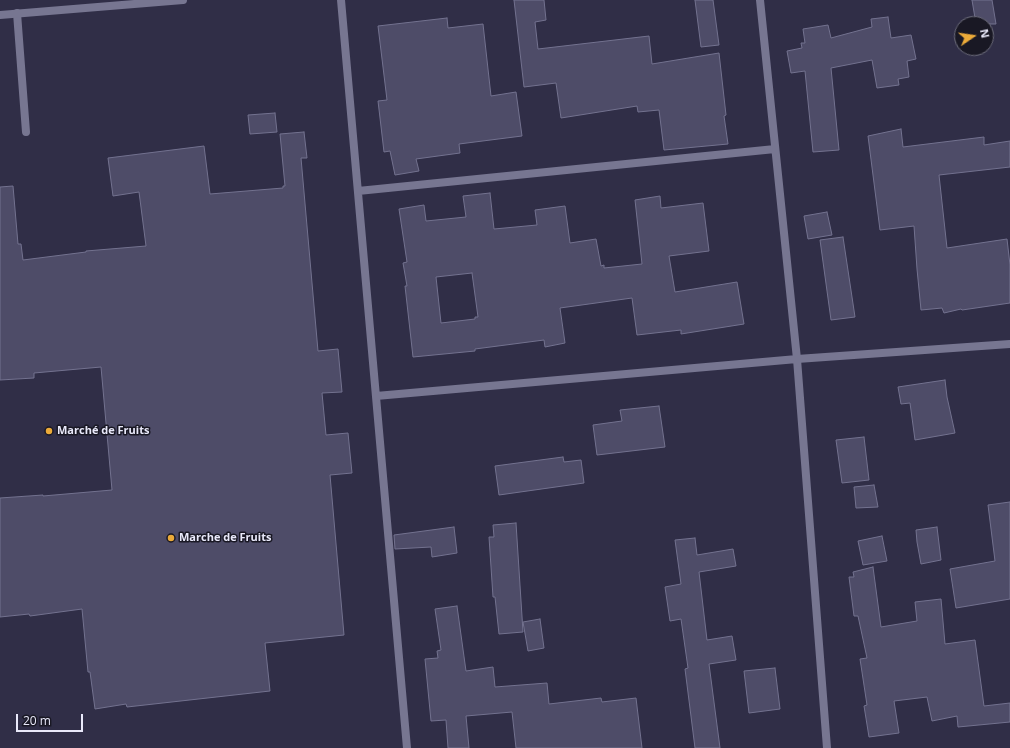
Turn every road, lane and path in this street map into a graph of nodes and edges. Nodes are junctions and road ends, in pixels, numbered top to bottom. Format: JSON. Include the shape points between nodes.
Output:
{"nodes":[{"id":1,"x":183,"y":0,"type":"edge"},
{"id":2,"x":341,"y":0,"type":"edge"},
{"id":3,"x":760,"y":0,"type":"edge"},
{"id":4,"x":17,"y":13,"type":"junction"},
{"id":5,"x":0,"y":15,"type":"edge"},
{"id":6,"x":26,"y":132,"type":"dead end"},
{"id":7,"x":775,"y":149,"type":"junction"},
{"id":8,"x":358,"y":191,"type":"junction"},
{"id":9,"x":1010,"y":344,"type":"edge"},
{"id":10,"x":797,"y":359,"type":"junction"},
{"id":11,"x":376,"y":396,"type":"junction"},
{"id":12,"x":407,"y":748,"type":"edge"},
{"id":13,"x":827,"y":748,"type":"edge"}],
"edges":[{"from":1,"to":4,"type":"street"},
{"from":2,"to":8,"type":"street"},
{"from":3,"to":7,"type":"street"},
{"from":4,"to":5,"type":"street"},
{"from":4,"to":6,"type":"street"},
{"from":7,"to":8,"type":"street"},
{"from":7,"to":10,"type":"street"},
{"from":8,"to":11,"type":"street"},
{"from":9,"to":10,"type":"street"},
{"from":10,"to":11,"type":"street"},
{"from":10,"to":13,"type":"street"},
{"from":11,"to":12,"type":"street"}]}
